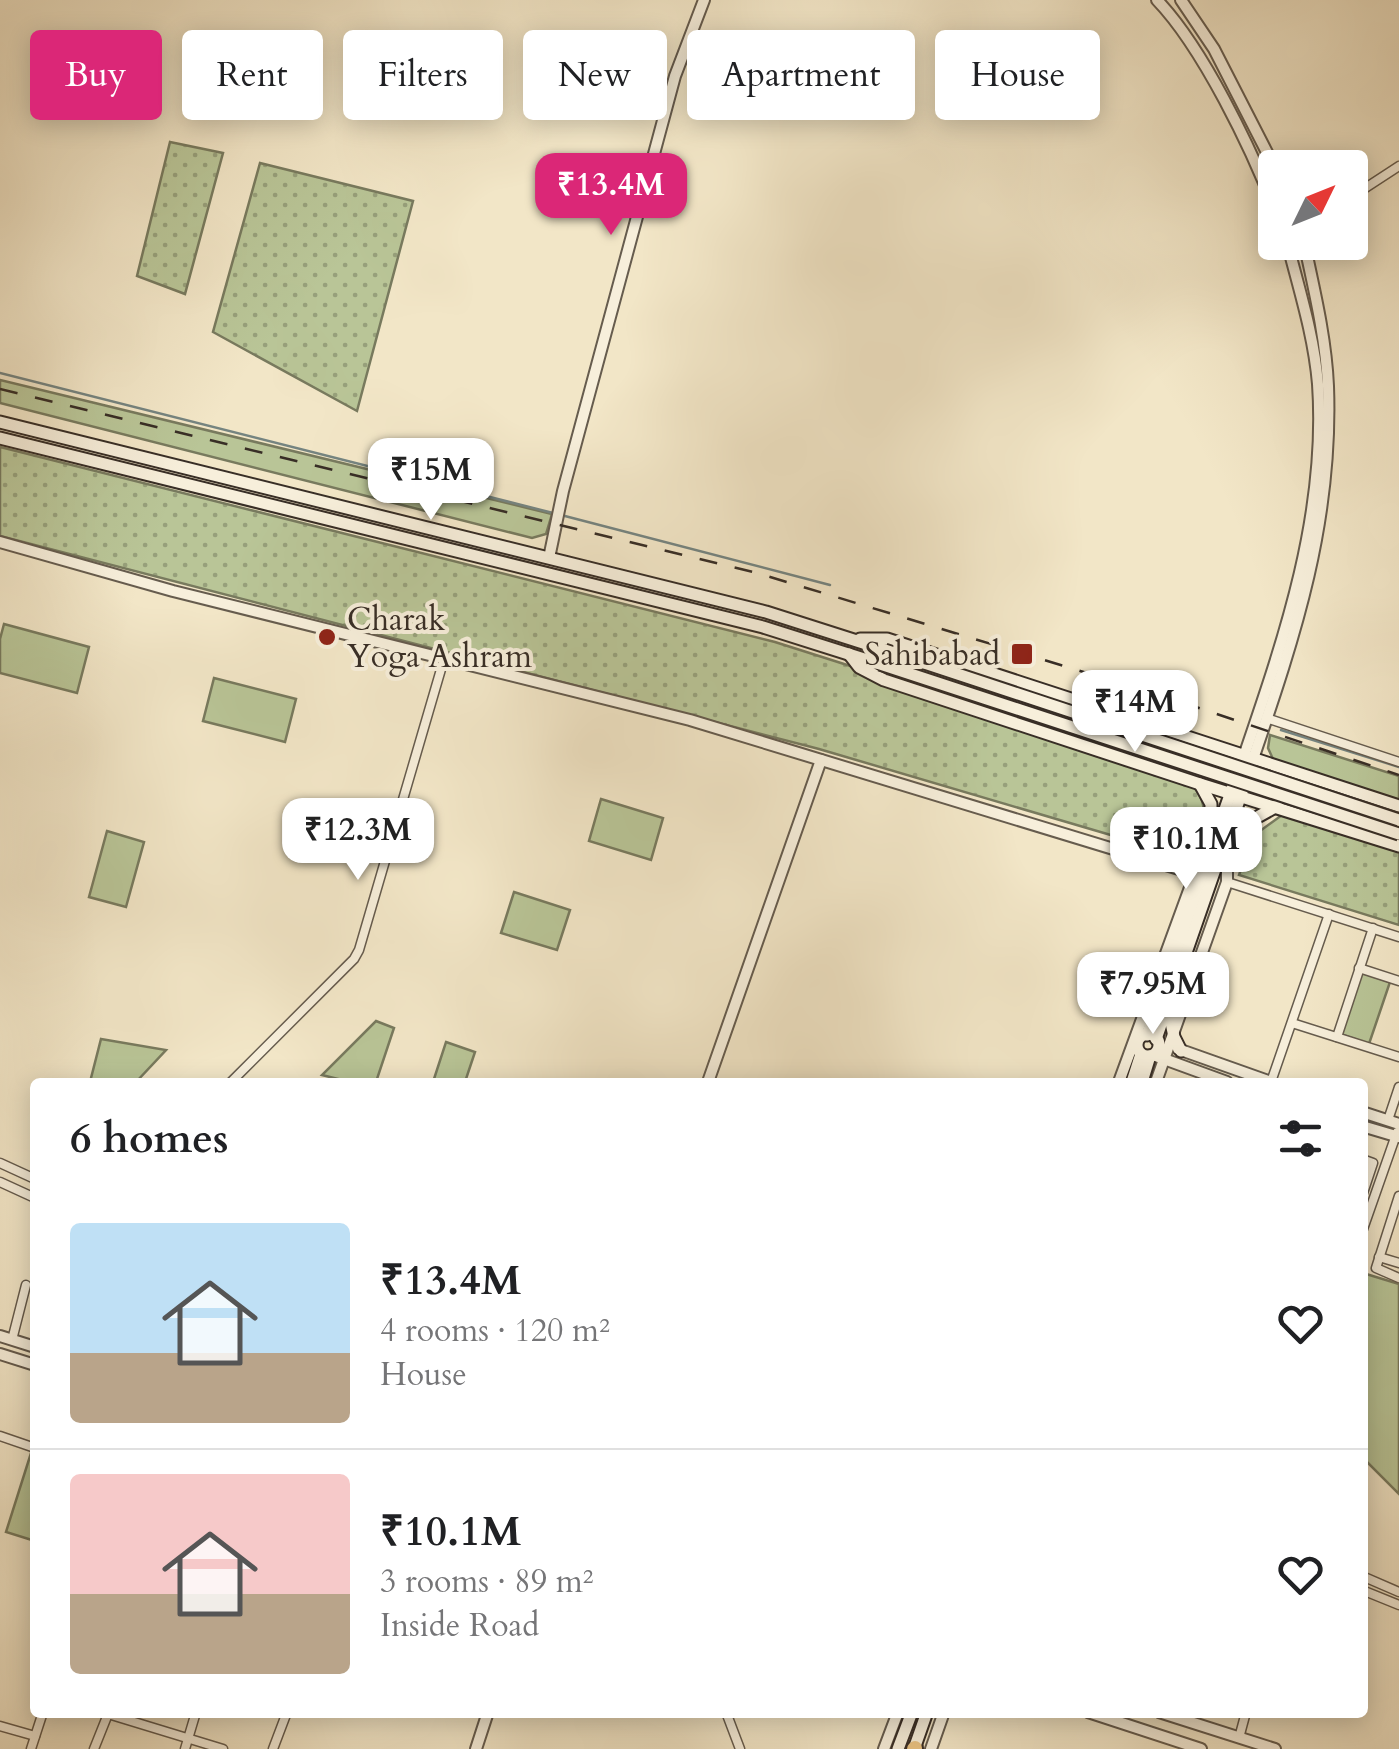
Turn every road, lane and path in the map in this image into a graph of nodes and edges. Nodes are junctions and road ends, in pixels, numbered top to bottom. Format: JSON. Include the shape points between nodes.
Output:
{"nodes":[{"id":1,"x":704,"y":0,"type":"edge"},
{"id":2,"x":1158,"y":0,"type":"edge"},
{"id":3,"x":1181,"y":0,"type":"edge"},
{"id":4,"x":1201,"y":28,"type":"junction"},
{"id":5,"x":1186,"y":39,"type":"junction"},
{"id":6,"x":1266,"y":150,"type":"edge"},
{"id":7,"x":1399,"y":166,"type":"edge"},
{"id":8,"x":1258,"y":173,"type":"edge"},
{"id":9,"x":1368,"y":186,"type":"edge"},
{"id":10,"x":1292,"y":260,"type":"edge"},
{"id":11,"x":1307,"y":260,"type":"edge"},
{"id":12,"x":0,"y":422,"type":"edge"},
{"id":13,"x":0,"y":438,"type":"edge"},
{"id":14,"x":0,"y":542,"type":"edge"},
{"id":15,"x":549,"y":558,"type":"junction"},
{"id":16,"x":856,"y":640,"type":"junction"},
{"id":17,"x":849,"y":654,"type":"junction"},
{"id":18,"x":444,"y":659,"type":"junction"},
{"id":19,"x":1266,"y":718,"type":"junction"},
{"id":20,"x":1248,"y":757,"type":"junction"},
{"id":21,"x":821,"y":760,"type":"junction"},
{"id":22,"x":1399,"y":762,"type":"edge"},
{"id":23,"x":1200,"y":784,"type":"junction"},
{"id":24,"x":1236,"y":795,"type":"junction"},
{"id":25,"x":1277,"y":806,"type":"junction"},
{"id":26,"x":1399,"y":806,"type":"edge"},
{"id":27,"x":1399,"y":820,"type":"edge"},
{"id":28,"x":1399,"y":834,"type":"edge"},
{"id":29,"x":1399,"y":846,"type":"edge"},
{"id":30,"x":1217,"y":854,"type":"junction"},
{"id":31,"x":1199,"y":875,"type":"junction"},
{"id":32,"x":1227,"y":882,"type":"junction"},
{"id":33,"x":1329,"y":914,"type":"junction"},
{"id":34,"x":1373,"y":928,"type":"junction"},
{"id":35,"x":1399,"y":936,"type":"edge"},
{"id":36,"x":1360,"y":968,"type":"junction"},
{"id":37,"x":1399,"y":981,"type":"edge"},
{"id":38,"x":1168,"y":1009,"type":"junction"},
{"id":39,"x":1292,"y":1022,"type":"junction"},
{"id":40,"x":1173,"y":1032,"type":"junction"},
{"id":41,"x":1337,"y":1037,"type":"junction"},
{"id":42,"x":1154,"y":1048,"type":"junction"},
{"id":43,"x":1182,"y":1050,"type":"junction"},
{"id":44,"x":1399,"y":1056,"type":"edge"},
{"id":45,"x":235,"y":1078,"type":"edge"},
{"id":46,"x":709,"y":1078,"type":"edge"},
{"id":47,"x":1123,"y":1078,"type":"edge"},
{"id":48,"x":1137,"y":1078,"type":"edge"},
{"id":49,"x":1156,"y":1078,"type":"edge"},
{"id":50,"x":1214,"y":1078,"type":"edge"},
{"id":51,"x":1260,"y":1078,"type":"edge"},
{"id":52,"x":1272,"y":1078,"type":"edge"},
{"id":53,"x":1399,"y":1086,"type":"edge"},
{"id":54,"x":1368,"y":1115,"type":"edge"},
{"id":55,"x":1368,"y":1127,"type":"edge"},
{"id":56,"x":1396,"y":1129,"type":"edge"},
{"id":57,"x":0,"y":1162,"type":"edge"},
{"id":58,"x":30,"y":1177,"type":"edge"},
{"id":59,"x":0,"y":1182,"type":"edge"},
{"id":60,"x":30,"y":1196,"type":"edge"},
{"id":61,"x":1399,"y":1196,"type":"edge"},
{"id":62,"x":1368,"y":1214,"type":"edge"},
{"id":63,"x":1380,"y":1257,"type":"junction"},
{"id":64,"x":1399,"y":1264,"type":"edge"},
{"id":65,"x":1399,"y":1278,"type":"edge"},
{"id":66,"x":26,"y":1285,"type":"dead end"},
{"id":67,"x":6,"y":1338,"type":"edge"},
{"id":68,"x":30,"y":1345,"type":"edge"},
{"id":69,"x":0,"y":1354,"type":"edge"},
{"id":70,"x":30,"y":1363,"type":"edge"},
{"id":71,"x":0,"y":1436,"type":"edge"},
{"id":72,"x":30,"y":1446,"type":"edge"},
{"id":73,"x":1368,"y":1579,"type":"edge"},
{"id":74,"x":1368,"y":1592,"type":"edge"},
{"id":75,"x":1399,"y":1592,"type":"edge"},
{"id":76,"x":1399,"y":1605,"type":"edge"},
{"id":77,"x":41,"y":1718,"type":"edge"},
{"id":78,"x":105,"y":1718,"type":"edge"},
{"id":79,"x":117,"y":1718,"type":"edge"},
{"id":80,"x":194,"y":1718,"type":"edge"},
{"id":81,"x":284,"y":1718,"type":"edge"},
{"id":82,"x":486,"y":1718,"type":"edge"},
{"id":83,"x":728,"y":1718,"type":"edge"},
{"id":84,"x":896,"y":1718,"type":"edge"},
{"id":85,"x":910,"y":1718,"type":"edge"},
{"id":86,"x":925,"y":1718,"type":"edge"},
{"id":87,"x":942,"y":1718,"type":"edge"},
{"id":88,"x":1106,"y":1718,"type":"edge"},
{"id":89,"x":1177,"y":1718,"type":"edge"},
{"id":90,"x":1244,"y":1718,"type":"edge"},
{"id":91,"x":0,"y":1726,"type":"edge"},
{"id":92,"x":35,"y":1736,"type":"junction"},
{"id":93,"x":1238,"y":1738,"type":"junction"},
{"id":94,"x":187,"y":1744,"type":"edge"},
{"id":95,"x":30,"y":1749,"type":"edge"},
{"id":96,"x":94,"y":1749,"type":"edge"},
{"id":97,"x":223,"y":1749,"type":"edge"},
{"id":98,"x":273,"y":1749,"type":"edge"},
{"id":99,"x":476,"y":1749,"type":"edge"},
{"id":100,"x":740,"y":1749,"type":"edge"},
{"id":101,"x":884,"y":1749,"type":"edge"},
{"id":102,"x":898,"y":1749,"type":"edge"},
{"id":103,"x":914,"y":1749,"type":"edge"},
{"id":104,"x":931,"y":1749,"type":"edge"},
{"id":105,"x":1201,"y":1749,"type":"edge"},
{"id":106,"x":1274,"y":1749,"type":"edge"}],
"edges":[{"from":1,"to":15,"type":"street","via":[[675,76]]},
{"from":2,"to":5,"type":"street"},
{"from":3,"to":4,"type":"street"},
{"from":4,"to":5,"type":"street"},
{"from":4,"to":6,"type":"street"},
{"from":5,"to":8,"type":"street"},
{"from":7,"to":9,"type":"street"},
{"from":10,"to":20,"type":"street","via":[[1318,382],[1314,510]]},
{"from":11,"to":19,"type":"street","via":[[1328,381],[1329,440],[1310,581]]},
{"from":12,"to":15,"type":"main road"},
{"from":13,"to":17,"type":"main road"},
{"from":14,"to":18,"type":"street"},
{"from":15,"to":16,"type":"main road"},
{"from":16,"to":20,"type":"main road","via":[[887,639]]},
{"from":16,"to":27,"type":"main road","bridge":true},
{"from":17,"to":23,"type":"main road","via":[[884,680]]},
{"from":17,"to":28,"type":"main road","bridge":true},
{"from":18,"to":21,"type":"street"},
{"from":18,"to":45,"type":"street","via":[[354,959]]},
{"from":19,"to":20,"type":"street"},
{"from":19,"to":22,"type":"street"},
{"from":20,"to":24,"type":"main road"},
{"from":20,"to":26,"type":"main road"},
{"from":21,"to":31,"type":"street"},
{"from":21,"to":46,"type":"street"},
{"from":23,"to":24,"type":"main road"},
{"from":23,"to":30,"type":"main road","via":[[1211,804]]},
{"from":24,"to":25,"type":"main road"},
{"from":24,"to":30,"type":"main road"},
{"from":25,"to":29,"type":"main road"},
{"from":25,"to":30,"type":"main road"},
{"from":30,"to":31,"type":"main road"},
{"from":30,"to":32,"type":"street"},
{"from":30,"to":38,"type":"main road"},
{"from":31,"to":42,"type":"main road"},
{"from":31,"to":47,"type":"street"},
{"from":32,"to":33,"type":"street"},
{"from":32,"to":40,"type":"street"},
{"from":33,"to":34,"type":"street"},
{"from":33,"to":39,"type":"street"},
{"from":34,"to":35,"type":"street"},
{"from":34,"to":36,"type":"street"},
{"from":36,"to":37,"type":"street"},
{"from":36,"to":41,"type":"street"},
{"from":38,"to":40,"type":"main road"},
{"from":38,"to":42,"type":"main road"},
{"from":39,"to":41,"type":"street"},
{"from":39,"to":52,"type":"street"},
{"from":40,"to":42,"type":"street"},
{"from":40,"to":43,"type":"main road"},
{"from":41,"to":44,"type":"street"},
{"from":42,"to":43,"type":"street"},
{"from":42,"to":48,"type":"main road"},
{"from":42,"to":49,"type":"street"},
{"from":42,"to":50,"type":"street"},
{"from":43,"to":51,"type":"street"},
{"from":53,"to":56,"type":"street"},
{"from":54,"to":56,"type":"street"},
{"from":55,"to":56,"type":"street"},
{"from":56,"to":62,"type":"street"},
{"from":57,"to":58,"type":"street"},
{"from":59,"to":60,"type":"street"},
{"from":61,"to":63,"type":"street"},
{"from":63,"to":64,"type":"street"},
{"from":63,"to":65,"type":"street","via":[[1376,1270]]},
{"from":66,"to":67,"type":"street"},
{"from":67,"to":68,"type":"street"},
{"from":69,"to":70,"type":"street"},
{"from":71,"to":72,"type":"street"},
{"from":73,"to":75,"type":"street"},
{"from":74,"to":76,"type":"street"},
{"from":77,"to":92,"type":"street"},
{"from":78,"to":96,"type":"street"},
{"from":79,"to":94,"type":"street"},
{"from":80,"to":94,"type":"street"},
{"from":81,"to":98,"type":"street"},
{"from":82,"to":99,"type":"street"},
{"from":83,"to":100,"type":"street"},
{"from":84,"to":101,"type":"street"},
{"from":85,"to":102,"type":"main road"},
{"from":86,"to":103,"type":"main road"},
{"from":87,"to":104,"type":"street"},
{"from":88,"to":105,"type":"street"},
{"from":89,"to":93,"type":"street"},
{"from":90,"to":93,"type":"street"},
{"from":91,"to":92,"type":"street"},
{"from":92,"to":95,"type":"street"},
{"from":93,"to":106,"type":"street"},
{"from":94,"to":97,"type":"street"}]}
